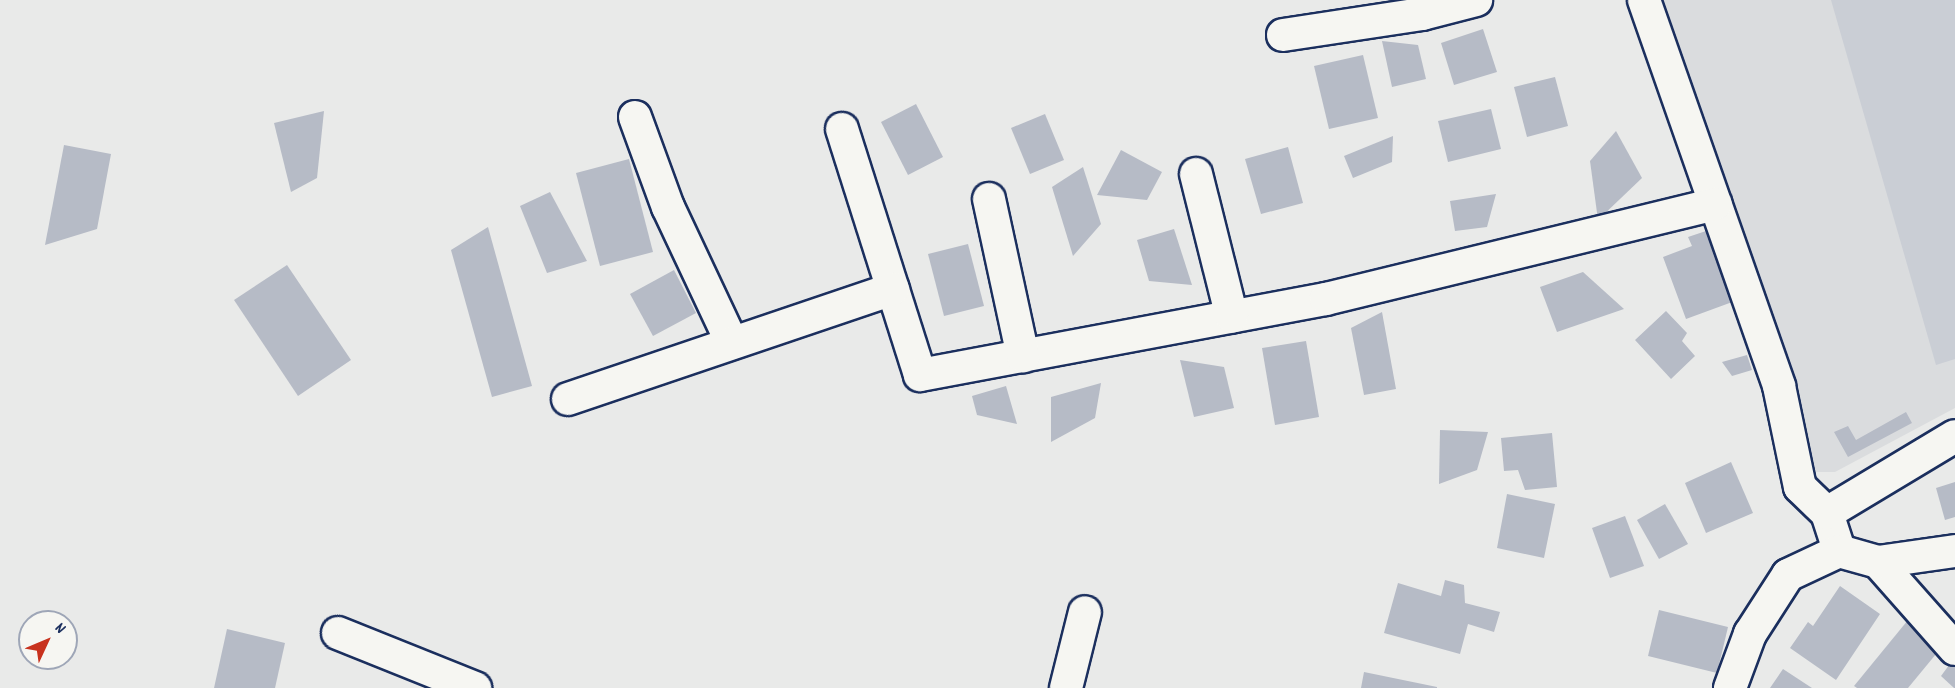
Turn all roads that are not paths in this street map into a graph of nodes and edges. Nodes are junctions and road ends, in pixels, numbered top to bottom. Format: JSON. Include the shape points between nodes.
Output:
{"nodes":[{"id":1,"x":1476,"y":0,"type":"edge"},
{"id":2,"x":1644,"y":0,"type":"edge"},
{"id":3,"x":1283,"y":35,"type":"dead end"},
{"id":4,"x":635,"y":117,"type":"dead end"},
{"id":5,"x":842,"y":129,"type":"dead end"},
{"id":6,"x":1196,"y":174,"type":"dead end"},
{"id":7,"x":989,"y":199,"type":"dead end"},
{"id":8,"x":1716,"y":204,"type":"junction"},
{"id":9,"x":893,"y":289,"type":"junction"},
{"id":10,"x":1232,"y":317,"type":"junction"},
{"id":11,"x":732,"y":343,"type":"junction"},
{"id":12,"x":1023,"y":356,"type":"junction"},
{"id":13,"x":568,"y":399,"type":"dead end"},
{"id":14,"x":1955,"y":436,"type":"edge"},
{"id":15,"x":1827,"y":513,"type":"junction"},
{"id":16,"x":1839,"y":551,"type":"junction"},
{"id":17,"x":1955,"y":551,"type":"edge"},
{"id":18,"x":1878,"y":562,"type":"junction"},
{"id":19,"x":1085,"y":612,"type":"dead end"},
{"id":20,"x":338,"y":633,"type":"dead end"},
{"id":21,"x":1955,"y":649,"type":"edge"},
{"id":22,"x":475,"y":688,"type":"edge"},
{"id":23,"x":1066,"y":688,"type":"edge"},
{"id":24,"x":1730,"y":688,"type":"edge"}],
"edges":[{"from":1,"to":3,"type":"street","via":[[1422,15]]},
{"from":2,"to":8,"type":"street"},
{"from":4,"to":11,"type":"street","via":[[668,207]]},
{"from":5,"to":9,"type":"street"},
{"from":6,"to":10,"type":"street"},
{"from":7,"to":12,"type":"street"},
{"from":8,"to":10,"type":"street","via":[[1326,299]]},
{"from":8,"to":15,"type":"street","via":[[1779,386],[1800,488]]},
{"from":9,"to":11,"type":"street"},
{"from":9,"to":12,"type":"street","via":[[920,375]]},
{"from":10,"to":12,"type":"street"},
{"from":11,"to":13,"type":"street"},
{"from":14,"to":15,"type":"street"},
{"from":15,"to":16,"type":"street"},
{"from":16,"to":18,"type":"street"},
{"from":16,"to":24,"type":"street","via":[[1788,576],[1749,634]]},
{"from":17,"to":18,"type":"street"},
{"from":18,"to":21,"type":"street"},
{"from":19,"to":23,"type":"street"},
{"from":20,"to":22,"type":"street"}]}
